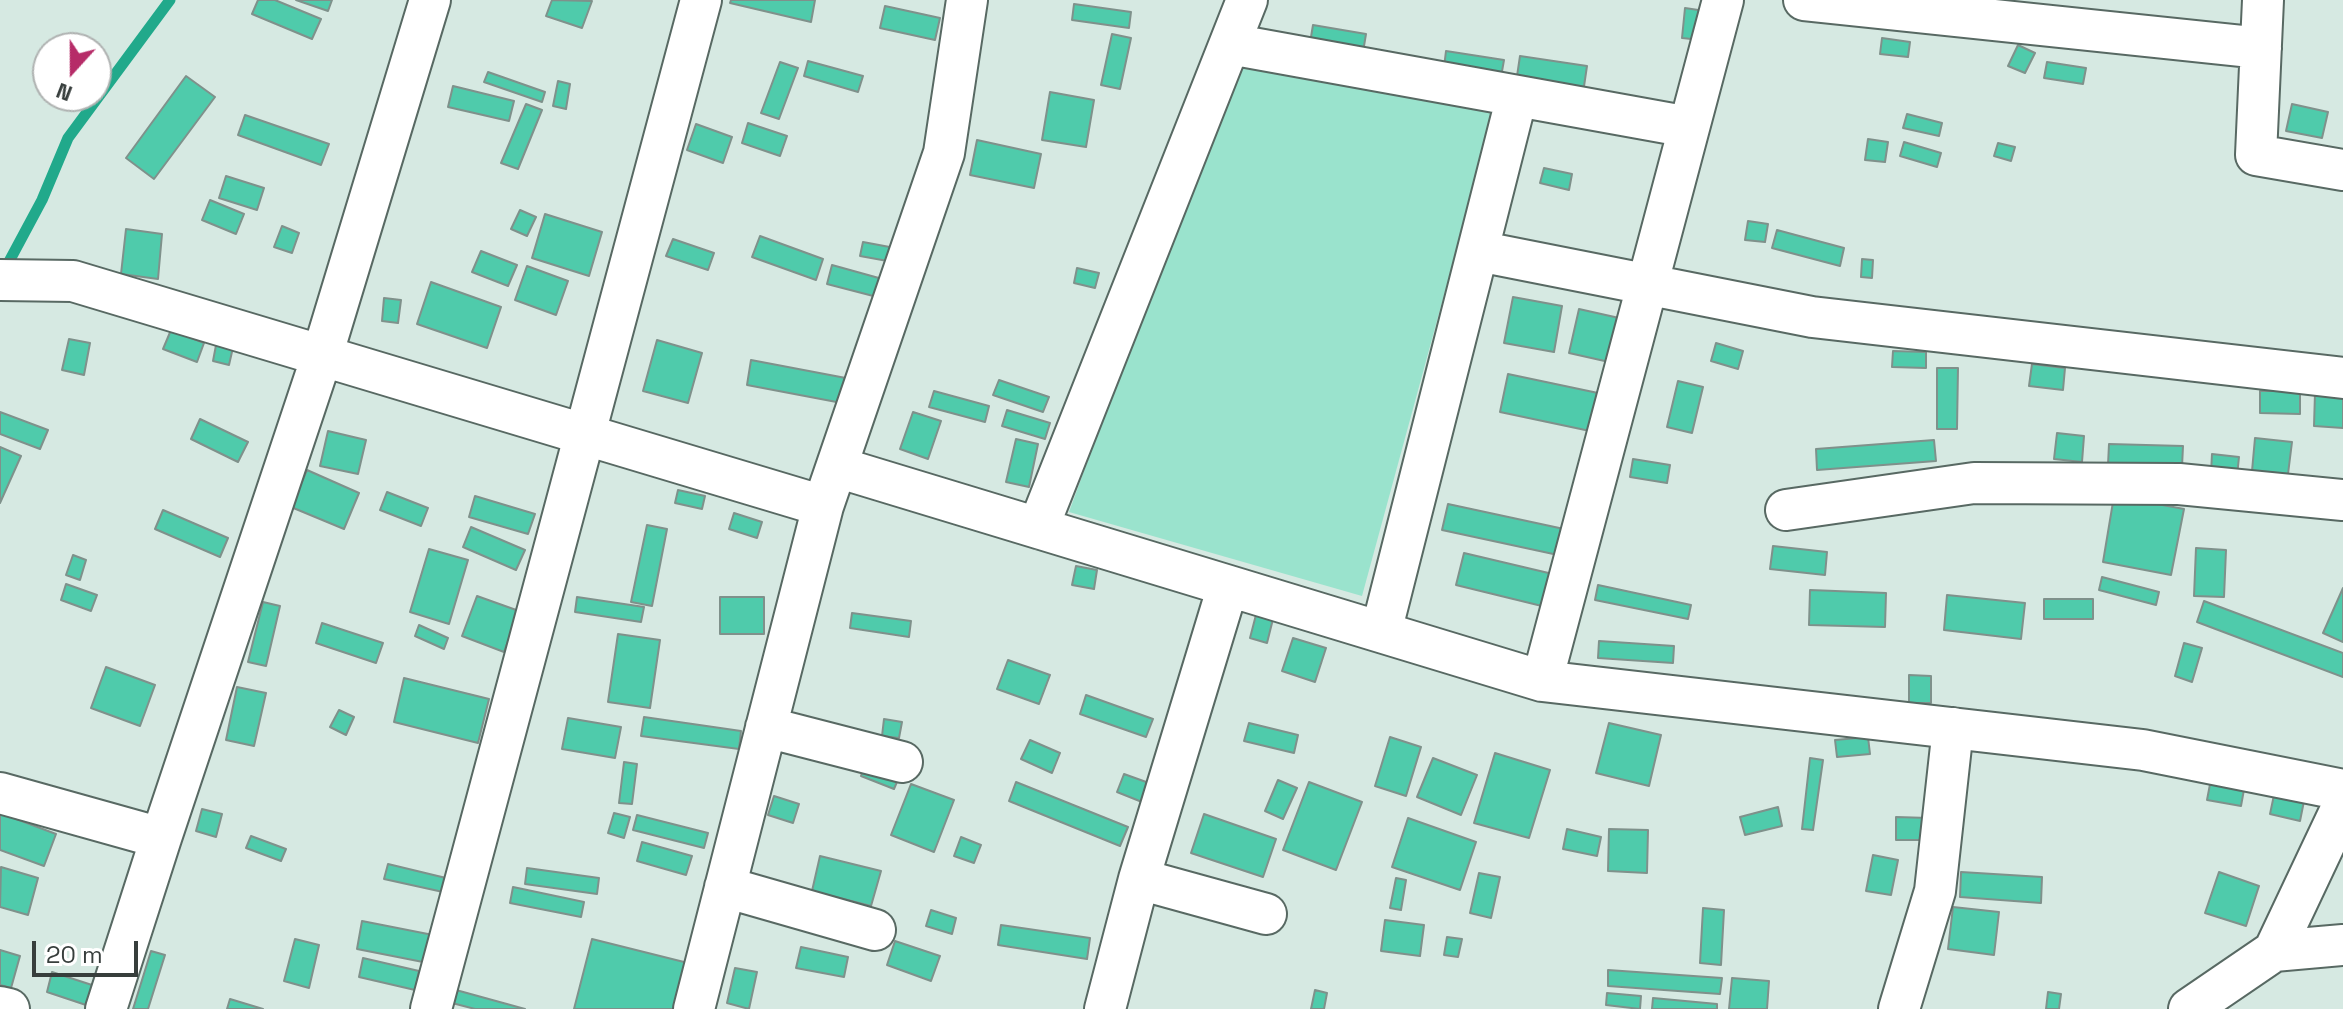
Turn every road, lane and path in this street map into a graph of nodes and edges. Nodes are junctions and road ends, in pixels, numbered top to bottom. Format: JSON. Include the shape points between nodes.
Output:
{"nodes":[{"id":1,"x":430,"y":0,"type":"edge"},
{"id":2,"x":701,"y":0,"type":"edge"},
{"id":3,"x":967,"y":0,"type":"edge"},
{"id":4,"x":1247,"y":0,"type":"edge"},
{"id":5,"x":1723,"y":0,"type":"edge"},
{"id":6,"x":1804,"y":0,"type":"edge"},
{"id":7,"x":2263,"y":0,"type":"edge"},
{"id":8,"x":1230,"y":44,"type":"junction"},
{"id":9,"x":2261,"y":48,"type":"junction"},
{"id":10,"x":1517,"y":96,"type":"junction"},
{"id":11,"x":1689,"y":127,"type":"junction"},
{"id":12,"x":2343,"y":170,"type":"edge"},
{"id":13,"x":1478,"y":251,"type":"junction"},
{"id":14,"x":0,"y":280,"type":"edge"},
{"id":15,"x":1648,"y":284,"type":"junction"},
{"id":16,"x":322,"y":356,"type":"junction"},
{"id":17,"x":2343,"y":378,"type":"edge"},
{"id":18,"x":583,"y":434,"type":"junction"},
{"id":19,"x":837,"y":467,"type":"junction"},
{"id":20,"x":2343,"y":500,"type":"edge"},
{"id":21,"x":823,"y":506,"type":"junction"},
{"id":22,"x":1786,"y":510,"type":"dead end"},
{"id":23,"x":1038,"y":528,"type":"junction"},
{"id":24,"x":1228,"y":586,"type":"junction"},
{"id":25,"x":1381,"y":632,"type":"junction"},
{"id":26,"x":1542,"y":681,"type":"junction"},
{"id":27,"x":766,"y":727,"type":"junction"},
{"id":28,"x":1953,"y":728,"type":"junction"},
{"id":29,"x":902,"y":762,"type":"dead end"},
{"id":30,"x":2343,"y":790,"type":"edge"},
{"id":31,"x":0,"y":793,"type":"edge"},
{"id":32,"x":2343,"y":805,"type":"edge"},
{"id":33,"x":161,"y":838,"type":"junction"},
{"id":34,"x":1139,"y":879,"type":"junction"},
{"id":35,"x":725,"y":887,"type":"junction"},
{"id":36,"x":1266,"y":914,"type":"dead end"},
{"id":37,"x":875,"y":930,"type":"dead end"},
{"id":38,"x":2343,"y":945,"type":"edge"},
{"id":39,"x":2274,"y":951,"type":"junction"},
{"id":40,"x":0,"y":1007,"type":"edge"},
{"id":41,"x":9,"y":1009,"type":"edge"},
{"id":42,"x":106,"y":1009,"type":"edge"},
{"id":43,"x":431,"y":1009,"type":"edge"},
{"id":44,"x":694,"y":1009,"type":"edge"},
{"id":45,"x":1105,"y":1009,"type":"edge"},
{"id":46,"x":1899,"y":1009,"type":"edge"},
{"id":47,"x":2189,"y":1009,"type":"edge"}],
"edges":[{"from":1,"to":16,"type":"street"},
{"from":2,"to":18,"type":"street"},
{"from":3,"to":19,"type":"street","via":[[944,153]]},
{"from":4,"to":8,"type":"street"},
{"from":5,"to":11,"type":"street"},
{"from":6,"to":9,"type":"street"},
{"from":7,"to":9,"type":"street"},
{"from":8,"to":10,"type":"street"},
{"from":8,"to":23,"type":"street"},
{"from":9,"to":12,"type":"street","via":[[2256,155]]},
{"from":10,"to":11,"type":"street"},
{"from":10,"to":13,"type":"street"},
{"from":11,"to":15,"type":"street"},
{"from":13,"to":15,"type":"street"},
{"from":13,"to":25,"type":"street"},
{"from":14,"to":16,"type":"street","via":[[73,281]]},
{"from":15,"to":17,"type":"street","via":[[1812,317]]},
{"from":15,"to":26,"type":"street"},
{"from":16,"to":18,"type":"street"},
{"from":16,"to":33,"type":"street"},
{"from":18,"to":21,"type":"street"},
{"from":18,"to":43,"type":"street"},
{"from":19,"to":21,"type":"street"},
{"from":19,"to":23,"type":"street"},
{"from":20,"to":22,"type":"street","via":[[2179,484],[1974,483]]},
{"from":21,"to":27,"type":"street"},
{"from":23,"to":24,"type":"street"},
{"from":24,"to":25,"type":"street"},
{"from":24,"to":34,"type":"street"},
{"from":25,"to":26,"type":"street"},
{"from":26,"to":28,"type":"street"},
{"from":27,"to":29,"type":"street"},
{"from":27,"to":35,"type":"street"},
{"from":28,"to":30,"type":"street","via":[[2143,750]]},
{"from":28,"to":46,"type":"street","via":[[1935,891]]},
{"from":31,"to":33,"type":"street"},
{"from":32,"to":39,"type":"street"},
{"from":33,"to":42,"type":"street"},
{"from":34,"to":36,"type":"street"},
{"from":34,"to":45,"type":"street"},
{"from":35,"to":37,"type":"street"},
{"from":35,"to":44,"type":"street"},
{"from":38,"to":39,"type":"street"},
{"from":39,"to":47,"type":"street"},
{"from":40,"to":41,"type":"street"}]}
